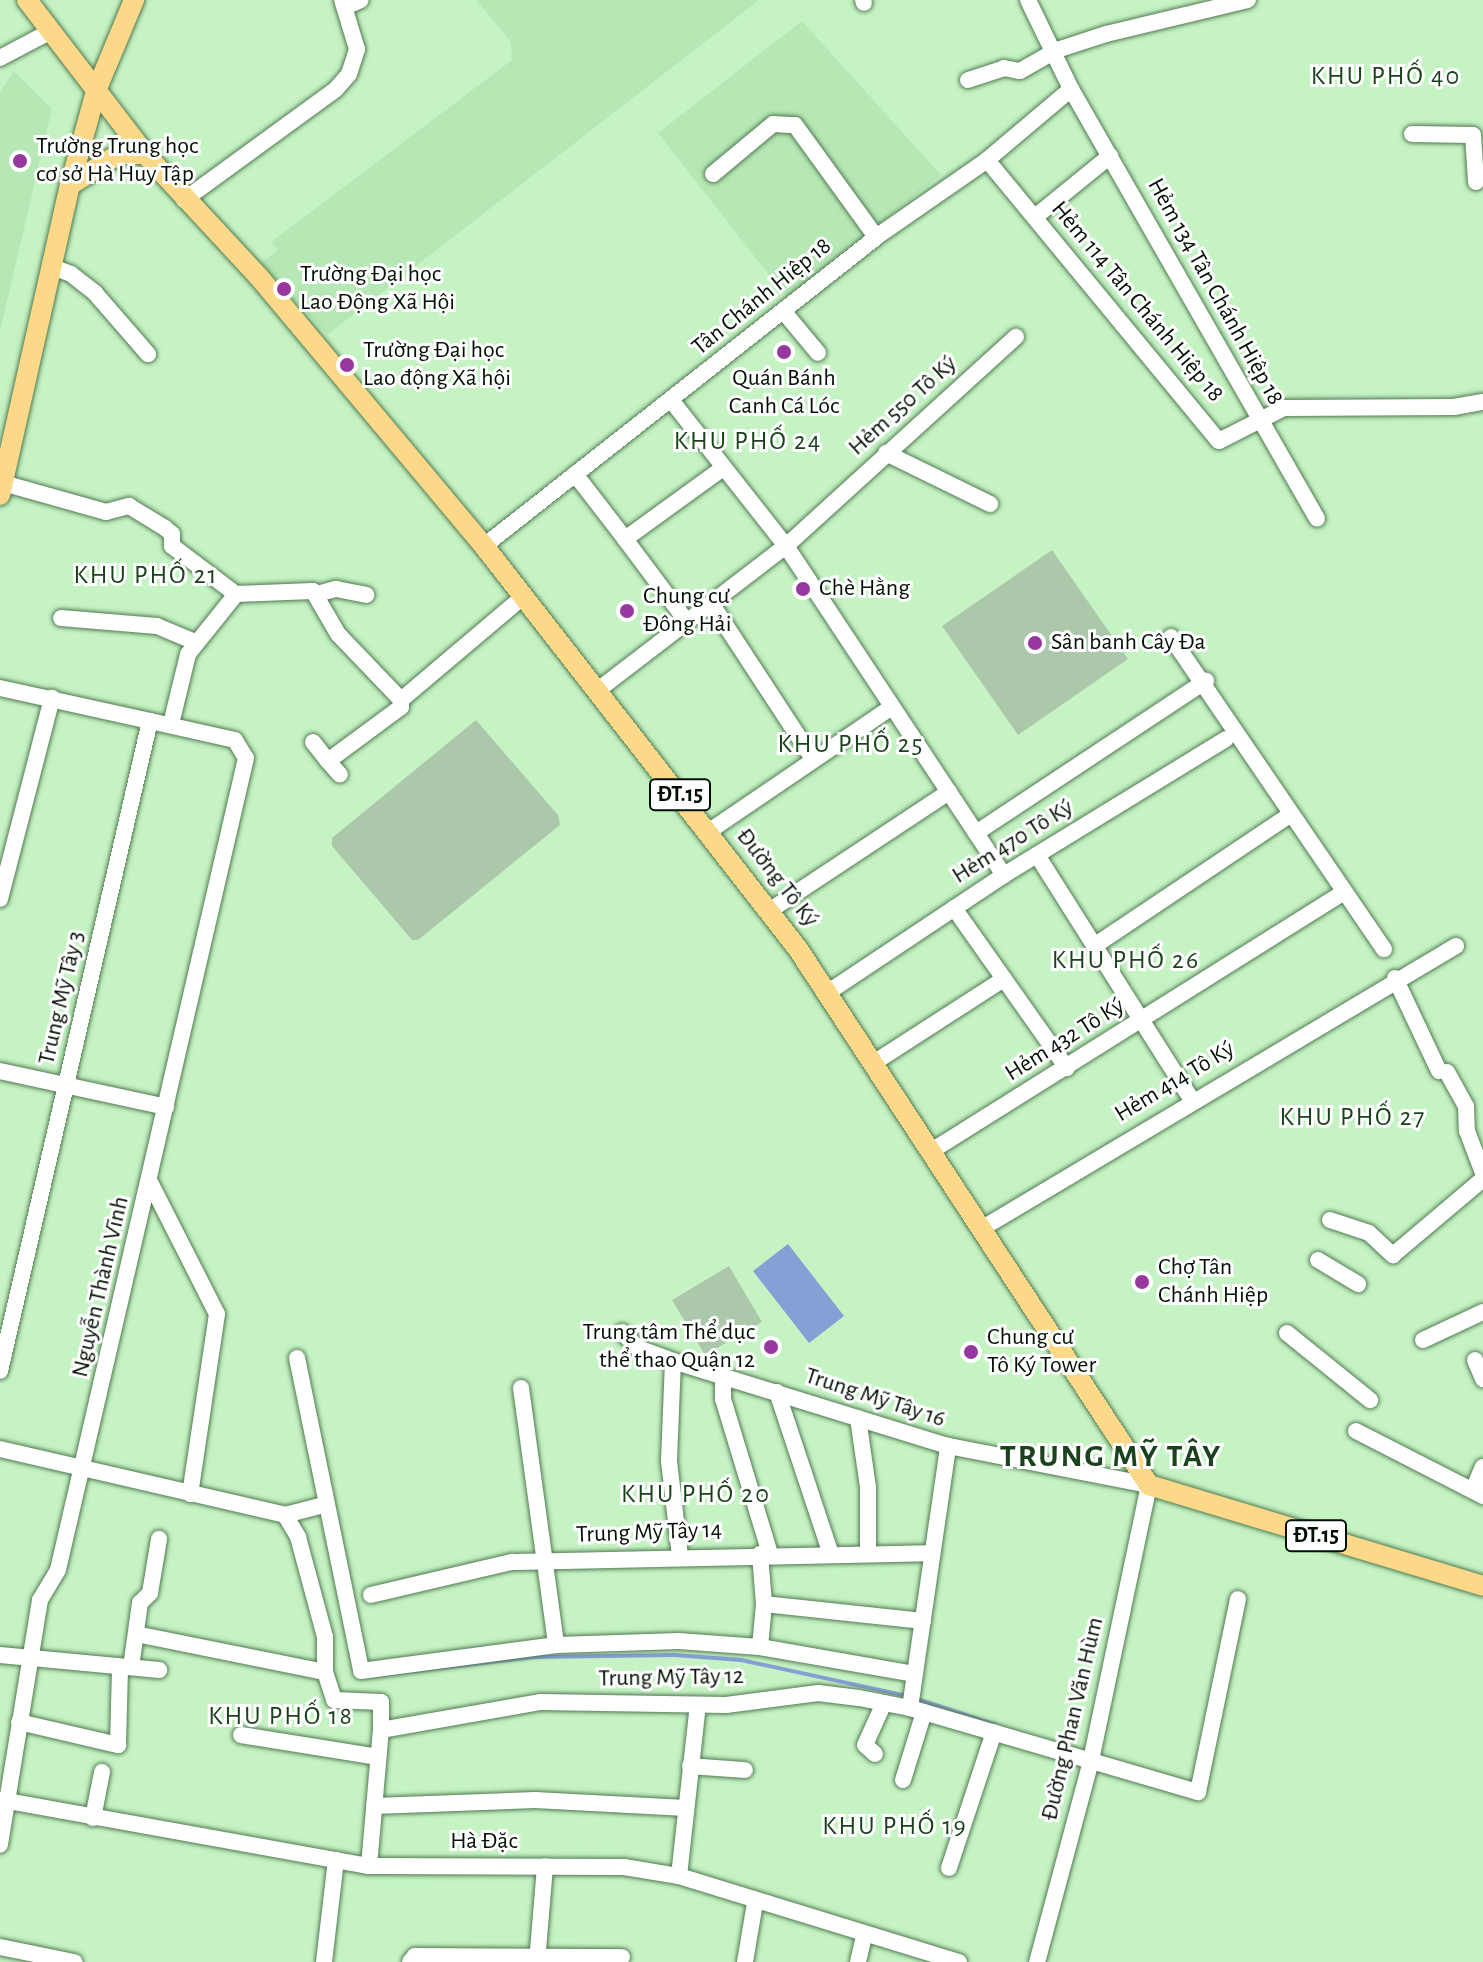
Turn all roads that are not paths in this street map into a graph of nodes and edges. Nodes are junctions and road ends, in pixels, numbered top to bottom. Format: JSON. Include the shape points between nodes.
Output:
{"nodes":[{"id":1,"x":27,"y":0,"type":"edge"},
{"id":2,"x":134,"y":0,"type":"edge"},
{"id":3,"x":361,"y":0,"type":"edge"},
{"id":4,"x":1028,"y":0,"type":"edge"},
{"id":5,"x":1248,"y":0,"type":"edge"},
{"id":6,"x":343,"y":3,"type":"edge"},
{"id":7,"x":1194,"y":6,"type":"edge"},
{"id":8,"x":51,"y":31,"type":"junction"},
{"id":9,"x":1057,"y":50,"type":"junction"},
{"id":10,"x":0,"y":58,"type":"edge"},
{"id":11,"x":968,"y":80,"type":"dead end"},
{"id":12,"x":1071,"y":89,"type":"junction"},
{"id":13,"x":96,"y":91,"type":"junction"},
{"id":14,"x":1412,"y":134,"type":"dead end"},
{"id":15,"x":145,"y":154,"type":"junction"},
{"id":16,"x":1110,"y":156,"type":"junction"},
{"id":17,"x":987,"y":160,"type":"junction"},
{"id":18,"x":713,"y":174,"type":"dead end"},
{"id":19,"x":1476,"y":182,"type":"dead end"},
{"id":20,"x":70,"y":185,"type":"junction"},
{"id":21,"x":184,"y":200,"type":"junction"},
{"id":22,"x":1035,"y":217,"type":"junction"},
{"id":23,"x":876,"y":237,"type":"junction"},
{"id":24,"x":52,"y":267,"type":"junction"},
{"id":25,"x":784,"y":312,"type":"junction"},
{"id":26,"x":1016,"y":337,"type":"dead end"},
{"id":27,"x":818,"y":353,"type":"dead end"},
{"id":28,"x":148,"y":354,"type":"dead end"},
{"id":29,"x":671,"y":400,"type":"junction"},
{"id":30,"x":1483,"y":402,"type":"edge"},
{"id":31,"x":1258,"y":418,"type":"junction"},
{"id":32,"x":4,"y":453,"type":"edge"},
{"id":33,"x":886,"y":453,"type":"junction"},
{"id":34,"x":723,"y":468,"type":"junction"},
{"id":35,"x":575,"y":474,"type":"junction"},
{"id":36,"x":1,"y":489,"type":"edge"},
{"id":37,"x":990,"y":504,"type":"dead end"},
{"id":38,"x":1317,"y":519,"type":"dead end"},
{"id":39,"x":625,"y":539,"type":"junction"},
{"id":40,"x":484,"y":546,"type":"junction"},
{"id":41,"x":786,"y":546,"type":"junction"},
{"id":42,"x":236,"y":594,"type":"junction"},
{"id":43,"x":317,"y":594,"type":"junction"},
{"id":44,"x":366,"y":595,"type":"dead end"},
{"id":45,"x":523,"y":597,"type":"junction"},
{"id":46,"x":711,"y":603,"type":"junction"},
{"id":47,"x":61,"y":618,"type":"dead end"},
{"id":48,"x":687,"y":622,"type":"junction"},
{"id":49,"x":1171,"y":637,"type":"dead end"},
{"id":50,"x":195,"y":642,"type":"junction"},
{"id":51,"x":1206,"y":681,"type":"junction"},
{"id":52,"x":0,"y":688,"type":"edge"},
{"id":53,"x":598,"y":690,"type":"junction"},
{"id":54,"x":52,"y":698,"type":"junction"},
{"id":55,"x":401,"y":700,"type":"junction"},
{"id":56,"x":892,"y":707,"type":"junction"},
{"id":57,"x":150,"y":721,"type":"junction"},
{"id":58,"x":171,"y":724,"type":"junction"},
{"id":59,"x":1226,"y":739,"type":"dead end"},
{"id":60,"x":313,"y":742,"type":"dead end"},
{"id":61,"x":813,"y":759,"type":"junction"},
{"id":62,"x":328,"y":761,"type":"junction"},
{"id":63,"x":340,"y":775,"type":"dead end"},
{"id":64,"x":949,"y":792,"type":"junction"},
{"id":65,"x":1291,"y":814,"type":"junction"},
{"id":66,"x":708,"y":832,"type":"junction"},
{"id":67,"x":976,"y":833,"type":"junction"},
{"id":68,"x":1037,"y":855,"type":"junction"},
{"id":69,"x":1004,"y":875,"type":"junction"},
{"id":70,"x":1343,"y":893,"type":"junction"},
{"id":71,"x":0,"y":899,"type":"edge"},
{"id":72,"x":954,"y":908,"type":"junction"},
{"id":73,"x":769,"y":911,"type":"junction"},
{"id":74,"x":1094,"y":946,"type":"junction"},
{"id":75,"x":1456,"y":946,"type":"dead end"},
{"id":76,"x":1384,"y":949,"type":"dead end"},
{"id":77,"x":1395,"y":978,"type":"junction"},
{"id":78,"x":1004,"y":979,"type":"junction"},
{"id":79,"x":830,"y":991,"type":"junction"},
{"id":80,"x":1141,"y":1022,"type":"junction"},
{"id":81,"x":875,"y":1062,"type":"junction"},
{"id":82,"x":1067,"y":1068,"type":"junction"},
{"id":83,"x":0,"y":1071,"type":"edge"},
{"id":84,"x":67,"y":1087,"type":"junction"},
{"id":85,"x":1192,"y":1100,"type":"junction"},
{"id":86,"x":166,"y":1107,"type":"junction"},
{"id":87,"x":933,"y":1150,"type":"junction"},
{"id":88,"x":1483,"y":1173,"type":"edge"},
{"id":89,"x":1483,"y":1179,"type":"edge"},
{"id":90,"x":150,"y":1182,"type":"junction"},
{"id":91,"x":1330,"y":1220,"type":"dead end"},
{"id":92,"x":981,"y":1229,"type":"junction"},
{"id":93,"x":1318,"y":1260,"type":"dead end"},
{"id":94,"x":1358,"y":1284,"type":"dead end"},
{"id":95,"x":1483,"y":1312,"type":"edge"},
{"id":96,"x":622,"y":1332,"type":"dead end"},
{"id":97,"x":1287,"y":1333,"type":"dead end"},
{"id":98,"x":1423,"y":1340,"type":"dead end"},
{"id":99,"x":297,"y":1358,"type":"dead end"},
{"id":100,"x":1475,"y":1360,"type":"dead end"},
{"id":101,"x":673,"y":1361,"type":"junction"},
{"id":102,"x":0,"y":1371,"type":"edge"},
{"id":103,"x":723,"y":1375,"type":"junction"},
{"id":104,"x":1483,"y":1379,"type":"edge"},
{"id":105,"x":521,"y":1388,"type":"dead end"},
{"id":106,"x":777,"y":1392,"type":"junction"},
{"id":107,"x":1370,"y":1400,"type":"dead end"},
{"id":108,"x":858,"y":1418,"type":"junction"},
{"id":109,"x":1356,"y":1431,"type":"dead end"},
{"id":110,"x":948,"y":1446,"type":"junction"},
{"id":111,"x":0,"y":1449,"type":"edge"},
{"id":112,"x":1483,"y":1467,"type":"edge"},
{"id":113,"x":82,"y":1470,"type":"junction"},
{"id":114,"x":1149,"y":1485,"type":"junction"},
{"id":115,"x":1478,"y":1493,"type":"edge"},
{"id":116,"x":190,"y":1494,"type":"junction"},
{"id":117,"x":324,"y":1505,"type":"junction"},
{"id":118,"x":285,"y":1515,"type":"junction"},
{"id":119,"x":159,"y":1539,"type":"dead end"},
{"id":120,"x":932,"y":1553,"type":"junction"},
{"id":121,"x":765,"y":1554,"type":"junction"},
{"id":122,"x":831,"y":1554,"type":"junction"},
{"id":123,"x":868,"y":1554,"type":"junction"},
{"id":124,"x":680,"y":1556,"type":"junction"},
{"id":125,"x":545,"y":1560,"type":"junction"},
{"id":126,"x":1483,"y":1586,"type":"edge"},
{"id":127,"x":371,"y":1595,"type":"dead end"},
{"id":128,"x":1238,"y":1599,"type":"dead end"},
{"id":129,"x":764,"y":1604,"type":"junction"},
{"id":130,"x":923,"y":1621,"type":"junction"},
{"id":131,"x":136,"y":1634,"type":"junction"},
{"id":132,"x":556,"y":1645,"type":"junction"},
{"id":133,"x":760,"y":1647,"type":"junction"},
{"id":134,"x":0,"y":1655,"type":"edge"},
{"id":135,"x":28,"y":1659,"type":"junction"},
{"id":136,"x":126,"y":1667,"type":"junction"},
{"id":137,"x":159,"y":1670,"type":"dead end"},
{"id":138,"x":325,"y":1672,"type":"junction"},
{"id":139,"x":915,"y":1697,"type":"junction"},
{"id":140,"x":884,"y":1703,"type":"junction"},
{"id":141,"x":698,"y":1705,"type":"junction"},
{"id":142,"x":19,"y":1722,"type":"junction"},
{"id":143,"x":381,"y":1730,"type":"junction"},
{"id":144,"x":994,"y":1732,"type":"junction"},
{"id":145,"x":241,"y":1735,"type":"dead end"},
{"id":146,"x":875,"y":1754,"type":"dead end"},
{"id":147,"x":378,"y":1757,"type":"junction"},
{"id":148,"x":1091,"y":1761,"type":"junction"},
{"id":149,"x":690,"y":1766,"type":"junction"},
{"id":150,"x":745,"y":1770,"type":"dead end"},
{"id":151,"x":102,"y":1772,"type":"dead end"},
{"id":152,"x":903,"y":1780,"type":"dead end"},
{"id":153,"x":5,"y":1801,"type":"edge"},
{"id":154,"x":374,"y":1806,"type":"junction"},
{"id":155,"x":686,"y":1808,"type":"junction"},
{"id":156,"x":93,"y":1818,"type":"junction"},
{"id":157,"x":0,"y":1845,"type":"edge"},
{"id":158,"x":336,"y":1860,"type":"junction"},
{"id":159,"x":369,"y":1866,"type":"junction"},
{"id":160,"x":545,"y":1866,"type":"junction"},
{"id":161,"x":949,"y":1868,"type":"dead end"},
{"id":162,"x":679,"y":1876,"type":"junction"},
{"id":163,"x":755,"y":1903,"type":"junction"},
{"id":164,"x":864,"y":1935,"type":"junction"},
{"id":165,"x":0,"y":1947,"type":"edge"},
{"id":166,"x":622,"y":1957,"type":"dead end"},
{"id":167,"x":537,"y":1960,"type":"edge"},
{"id":168,"x":74,"y":1962,"type":"edge"},
{"id":169,"x":324,"y":1962,"type":"edge"},
{"id":170,"x":410,"y":1962,"type":"edge"},
{"id":171,"x":745,"y":1962,"type":"edge"},
{"id":172,"x":858,"y":1962,"type":"edge"},
{"id":173,"x":959,"y":1962,"type":"edge"},
{"id":174,"x":1037,"y":1962,"type":"edge"}],
"edges":[{"from":1,"to":8,"type":"main road","name":"Đường Tô Ký","number":"ĐT.15"},
{"from":2,"to":13,"type":"main road"},
{"from":3,"to":6,"type":"street"},
{"from":4,"to":9,"type":"street","name":"Hẻm 134 Tân Chánh Hiệp 18"},
{"from":5,"to":7,"type":"street"},
{"from":6,"to":21,"type":"street","via":[[357,49],[349,74],[336,89]]},
{"from":7,"to":9,"type":"street"},
{"from":8,"to":10,"type":"street"},
{"from":8,"to":13,"type":"main road","name":"Đường Tô Ký","number":"ĐT.15"},
{"from":9,"to":11,"type":"street","via":[[1020,71],[1004,68]]},
{"from":9,"to":12,"type":"street","name":"Hẻm 134 Tân Chánh Hiệp 18"},
{"from":12,"to":16,"type":"street","name":"Hẻm 134 Tân Chánh Hiệp 18"},
{"from":12,"to":17,"type":"street","name":"Tân Chánh Hiệp 18"},
{"from":13,"to":15,"type":"main road","name":"Đường Tô Ký","number":"ĐT.15"},
{"from":13,"to":20,"type":"main road"},
{"from":14,"to":19,"type":"street","via":[[1473,135]]},
{"from":15,"to":20,"type":"main road","via":[[119,154]]},
{"from":15,"to":21,"type":"main road","name":"Đường Tô Ký","number":"ĐT.15"},
{"from":16,"to":22,"type":"street"},
{"from":16,"to":31,"type":"street","name":"Hẻm 134 Tân Chánh Hiệp 18"},
{"from":17,"to":22,"type":"street","name":"Hẻm 114 Tân Chánh Hiệp 18"},
{"from":17,"to":23,"type":"street","name":"Tân Chánh Hiệp 18"},
{"from":18,"to":23,"type":"street","via":[[773,124],[795,125]]},
{"from":20,"to":24,"type":"main road"},
{"from":21,"to":40,"type":"main road","name":"Đường Tô Ký","number":"ĐT.15","via":[[259,277]]},
{"from":22,"to":31,"type":"street","name":"Hẻm 114 Tân Chánh Hiệp 18","via":[[1219,441]]},
{"from":23,"to":25,"type":"street","name":"Tân Chánh Hiệp 18"},
{"from":24,"to":28,"type":"street","via":[[95,293]]},
{"from":24,"to":32,"type":"main road"},
{"from":25,"to":27,"type":"street"},
{"from":25,"to":29,"type":"street","name":"Tân Chánh Hiệp 18"},
{"from":26,"to":33,"type":"street","name":"Hẻm 550 Tô Ký"},
{"from":29,"to":34,"type":"street"},
{"from":29,"to":35,"type":"street","name":"Tân Chánh Hiệp 18"},
{"from":30,"to":31,"type":"street","via":[[1454,407],[1284,408]]},
{"from":31,"to":38,"type":"street","name":"Hẻm 134 Tân Chánh Hiệp 18"},
{"from":32,"to":36,"type":"main road"},
{"from":33,"to":37,"type":"street"},
{"from":33,"to":41,"type":"street","name":"Hẻm 550 Tô Ký"},
{"from":34,"to":39,"type":"street"},
{"from":34,"to":41,"type":"street"},
{"from":35,"to":39,"type":"street"},
{"from":35,"to":40,"type":"street","name":"Tân Chánh Hiệp 18"},
{"from":36,"to":42,"type":"street","via":[[106,512],[129,506],[165,528],[172,534],[172,546]]},
{"from":39,"to":48,"type":"street"},
{"from":40,"to":45,"type":"main road","name":"Đường Tô Ký","number":"ĐT.15"},
{"from":41,"to":46,"type":"street","name":"Hẻm 550 Tô Ký"},
{"from":41,"to":56,"type":"street"},
{"from":42,"to":43,"type":"street","via":[[277,589]]},
{"from":42,"to":50,"type":"street"},
{"from":43,"to":44,"type":"street","via":[[336,589]]},
{"from":43,"to":55,"type":"street","via":[[338,634]]},
{"from":45,"to":53,"type":"main road","name":"Đường Tô Ký","number":"ĐT.15"},
{"from":45,"to":55,"type":"street"},
{"from":46,"to":48,"type":"street","name":"Hẻm 550 Tô Ký"},
{"from":46,"to":61,"type":"street"},
{"from":47,"to":50,"type":"street","via":[[157,626]]},
{"from":48,"to":53,"type":"street","name":"Hẻm 550 Tô Ký"},
{"from":49,"to":51,"type":"street"},
{"from":50,"to":58,"type":"street"},
{"from":51,"to":65,"type":"street"},
{"from":51,"to":67,"type":"street"},
{"from":52,"to":54,"type":"street"},
{"from":53,"to":66,"type":"main road","name":"Đường Tô Ký","number":"ĐT.15"},
{"from":54,"to":57,"type":"street"},
{"from":54,"to":71,"type":"street"},
{"from":55,"to":62,"type":"street","via":[[401,707]]},
{"from":56,"to":61,"type":"street"},
{"from":56,"to":64,"type":"street"},
{"from":57,"to":58,"type":"street"},
{"from":57,"to":84,"type":"street","name":"Trung Mỹ Tây 3"},
{"from":58,"to":86,"type":"street","name":"Nguyễn Thành Vĩnh","via":[[235,740],[246,758]]},
{"from":59,"to":68,"type":"street","name":"Hẻm 470 Tô Ký"},
{"from":60,"to":62,"type":"street"},
{"from":61,"to":66,"type":"street"},
{"from":62,"to":63,"type":"street"},
{"from":64,"to":67,"type":"street"},
{"from":64,"to":73,"type":"street"},
{"from":65,"to":70,"type":"street"},
{"from":65,"to":74,"type":"street","via":[[1240,843]]},
{"from":66,"to":73,"type":"main road","name":"Đường Tô Ký","number":"ĐT.15"},
{"from":67,"to":69,"type":"street"},
{"from":68,"to":69,"type":"street","name":"Hẻm 470 Tô Ký"},
{"from":68,"to":74,"type":"street"},
{"from":69,"to":72,"type":"street","name":"Hẻm 470 Tô Ký"},
{"from":70,"to":76,"type":"street"},
{"from":70,"to":80,"type":"street","name":"Hẻm 432 Tô Ký"},
{"from":72,"to":78,"type":"street"},
{"from":72,"to":79,"type":"street","name":"Hẻm 470 Tô Ký"},
{"from":73,"to":79,"type":"main road","name":"Đường Tô Ký","number":"ĐT.15"},
{"from":74,"to":80,"type":"street"},
{"from":75,"to":77,"type":"street","name":"Hẻm 414 Tô Ký"},
{"from":77,"to":85,"type":"street","name":"Hẻm 414 Tô Ký"},
{"from":77,"to":88,"type":"street","via":[[1466,1106],[1467,1131]]},
{"from":78,"to":81,"type":"street"},
{"from":78,"to":82,"type":"street"},
{"from":79,"to":81,"type":"main road","name":"Đường Tô Ký","number":"ĐT.15"},
{"from":80,"to":82,"type":"street","name":"Hẻm 432 Tô Ký"},
{"from":80,"to":85,"type":"street"},
{"from":81,"to":87,"type":"main road","name":"Đường Tô Ký","number":"ĐT.15"},
{"from":82,"to":87,"type":"street","name":"Hẻm 432 Tô Ký"},
{"from":83,"to":84,"type":"street"},
{"from":84,"to":86,"type":"street"},
{"from":84,"to":102,"type":"street","name":"Trung Mỹ Tây 3"},
{"from":85,"to":92,"type":"street","name":"Hẻm 414 Tô Ký"},
{"from":86,"to":90,"type":"street","name":"Nguyễn Thành Vĩnh"},
{"from":87,"to":92,"type":"main road","name":"Đường Tô Ký","number":"ĐT.15"},
{"from":89,"to":91,"type":"street","via":[[1393,1255],[1369,1233]]},
{"from":90,"to":113,"type":"street","name":"Nguyễn Thành Vĩnh"},
{"from":90,"to":116,"type":"street","via":[[214,1300],[213,1351]]},
{"from":92,"to":114,"type":"main road","name":"Đường Tô Ký","number":"ĐT.15"},
{"from":93,"to":94,"type":"street"},
{"from":95,"to":98,"type":"street"},
{"from":96,"to":101,"type":"street","name":"Trung Mỹ Tây 16","via":[[638,1348]]},
{"from":97,"to":107,"type":"street"},
{"from":99,"to":117,"type":"street"},
{"from":100,"to":104,"type":"street"},
{"from":101,"to":103,"type":"street","name":"Trung Mỹ Tây 16"},
{"from":101,"to":124,"type":"street","via":[[669,1461]]},
{"from":103,"to":106,"type":"street","name":"Trung Mỹ Tây 16"},
{"from":103,"to":121,"type":"street","via":[[723,1399]]},
{"from":105,"to":125,"type":"street"},
{"from":106,"to":108,"type":"street","name":"Trung Mỹ Tây 16"},
{"from":106,"to":122,"type":"street"},
{"from":108,"to":110,"type":"street","name":"Trung Mỹ Tây 16"},
{"from":108,"to":123,"type":"street","via":[[868,1487]]},
{"from":109,"to":115,"type":"street"},
{"from":110,"to":114,"type":"street","name":"Trung Mỹ Tây 16"},
{"from":110,"to":120,"type":"street"},
{"from":111,"to":113,"type":"street"},
{"from":112,"to":115,"type":"street"},
{"from":113,"to":116,"type":"street"},
{"from":113,"to":135,"type":"street","name":"Nguyễn Thành Vĩnh","via":[[58,1570],[40,1600]]},
{"from":114,"to":126,"type":"main road","number":"ĐT.15"},
{"from":114,"to":148,"type":"street","name":"Đường Phan Văn Hùm"},
{"from":116,"to":118,"type":"street"},
{"from":117,"to":118,"type":"street"},
{"from":117,"to":132,"type":"street","via":[[361,1671]]},
{"from":118,"to":138,"type":"street","via":[[298,1537],[325,1637]]},
{"from":119,"to":131,"type":"street"},
{"from":120,"to":123,"type":"street","name":"Trung Mỹ Tây 14"},
{"from":120,"to":130,"type":"street"},
{"from":121,"to":122,"type":"street","name":"Trung Mỹ Tây 14"},
{"from":121,"to":124,"type":"street","name":"Trung Mỹ Tây 14"},
{"from":121,"to":129,"type":"street"},
{"from":122,"to":123,"type":"street","name":"Trung Mỹ Tây 14"},
{"from":124,"to":125,"type":"street","name":"Trung Mỹ Tây 14"},
{"from":125,"to":127,"type":"street","name":"Trung Mỹ Tây 14","via":[[512,1562]]},
{"from":125,"to":132,"type":"street"},
{"from":128,"to":148,"type":"street","name":"Trung Mỹ Tây 12","via":[[1198,1792]]},
{"from":129,"to":130,"type":"street"},
{"from":129,"to":133,"type":"street"},
{"from":130,"to":139,"type":"street"},
{"from":131,"to":136,"type":"street"},
{"from":131,"to":138,"type":"street"},
{"from":132,"to":133,"type":"street","via":[[679,1641]]},
{"from":133,"to":139,"type":"street"},
{"from":134,"to":135,"type":"street"},
{"from":135,"to":136,"type":"street"},
{"from":135,"to":142,"type":"street","name":"Nguyễn Thành Vĩnh"},
{"from":136,"to":137,"type":"street"},
{"from":136,"to":142,"type":"street","via":[[118,1745]]},
{"from":138,"to":143,"type":"street","via":[[334,1700],[381,1702]]},
{"from":139,"to":140,"type":"street","name":"Trung Mỹ Tây 12"},
{"from":139,"to":144,"type":"street","name":"Trung Mỹ Tây 12"},
{"from":139,"to":152,"type":"street"},
{"from":140,"to":141,"type":"street","name":"Trung Mỹ Tây 12","via":[[818,1693]]},
{"from":140,"to":146,"type":"street","via":[[865,1745]]},
{"from":141,"to":143,"type":"street","name":"Trung Mỹ Tây 12","via":[[540,1702]]},
{"from":141,"to":149,"type":"street"},
{"from":142,"to":153,"type":"street","name":"Nguyễn Thành Vĩnh"},
{"from":143,"to":147,"type":"street"},
{"from":144,"to":148,"type":"street","name":"Trung Mỹ Tây 12"},
{"from":144,"to":161,"type":"street"},
{"from":145,"to":147,"type":"street"},
{"from":147,"to":154,"type":"street"},
{"from":148,"to":174,"type":"street","name":"Đường Phan Văn Hùm"},
{"from":149,"to":150,"type":"street"},
{"from":149,"to":155,"type":"street"},
{"from":151,"to":156,"type":"street"},
{"from":153,"to":156,"type":"street","name":"Hà Đặc"},
{"from":153,"to":157,"type":"street","name":"Nguyễn Thành Vĩnh"},
{"from":154,"to":155,"type":"street","via":[[535,1800]]},
{"from":154,"to":159,"type":"street"},
{"from":155,"to":162,"type":"street"},
{"from":156,"to":158,"type":"street","name":"Hà Đặc"},
{"from":158,"to":159,"type":"street","name":"Hà Đặc"},
{"from":158,"to":169,"type":"street"},
{"from":159,"to":160,"type":"street","name":"Hà Đặc"},
{"from":160,"to":162,"type":"street","name":"Hà Đặc","via":[[624,1867]]},
{"from":160,"to":167,"type":"street"},
{"from":162,"to":163,"type":"street","name":"Hà Đặc"},
{"from":163,"to":164,"type":"street","name":"Hà Đặc"},
{"from":163,"to":171,"type":"street"},
{"from":164,"to":172,"type":"street"},
{"from":164,"to":173,"type":"street","name":"Hà Đặc"},
{"from":165,"to":168,"type":"street"},
{"from":166,"to":167,"type":"street"},
{"from":167,"to":170,"type":"street","via":[[415,1956]]}]}
